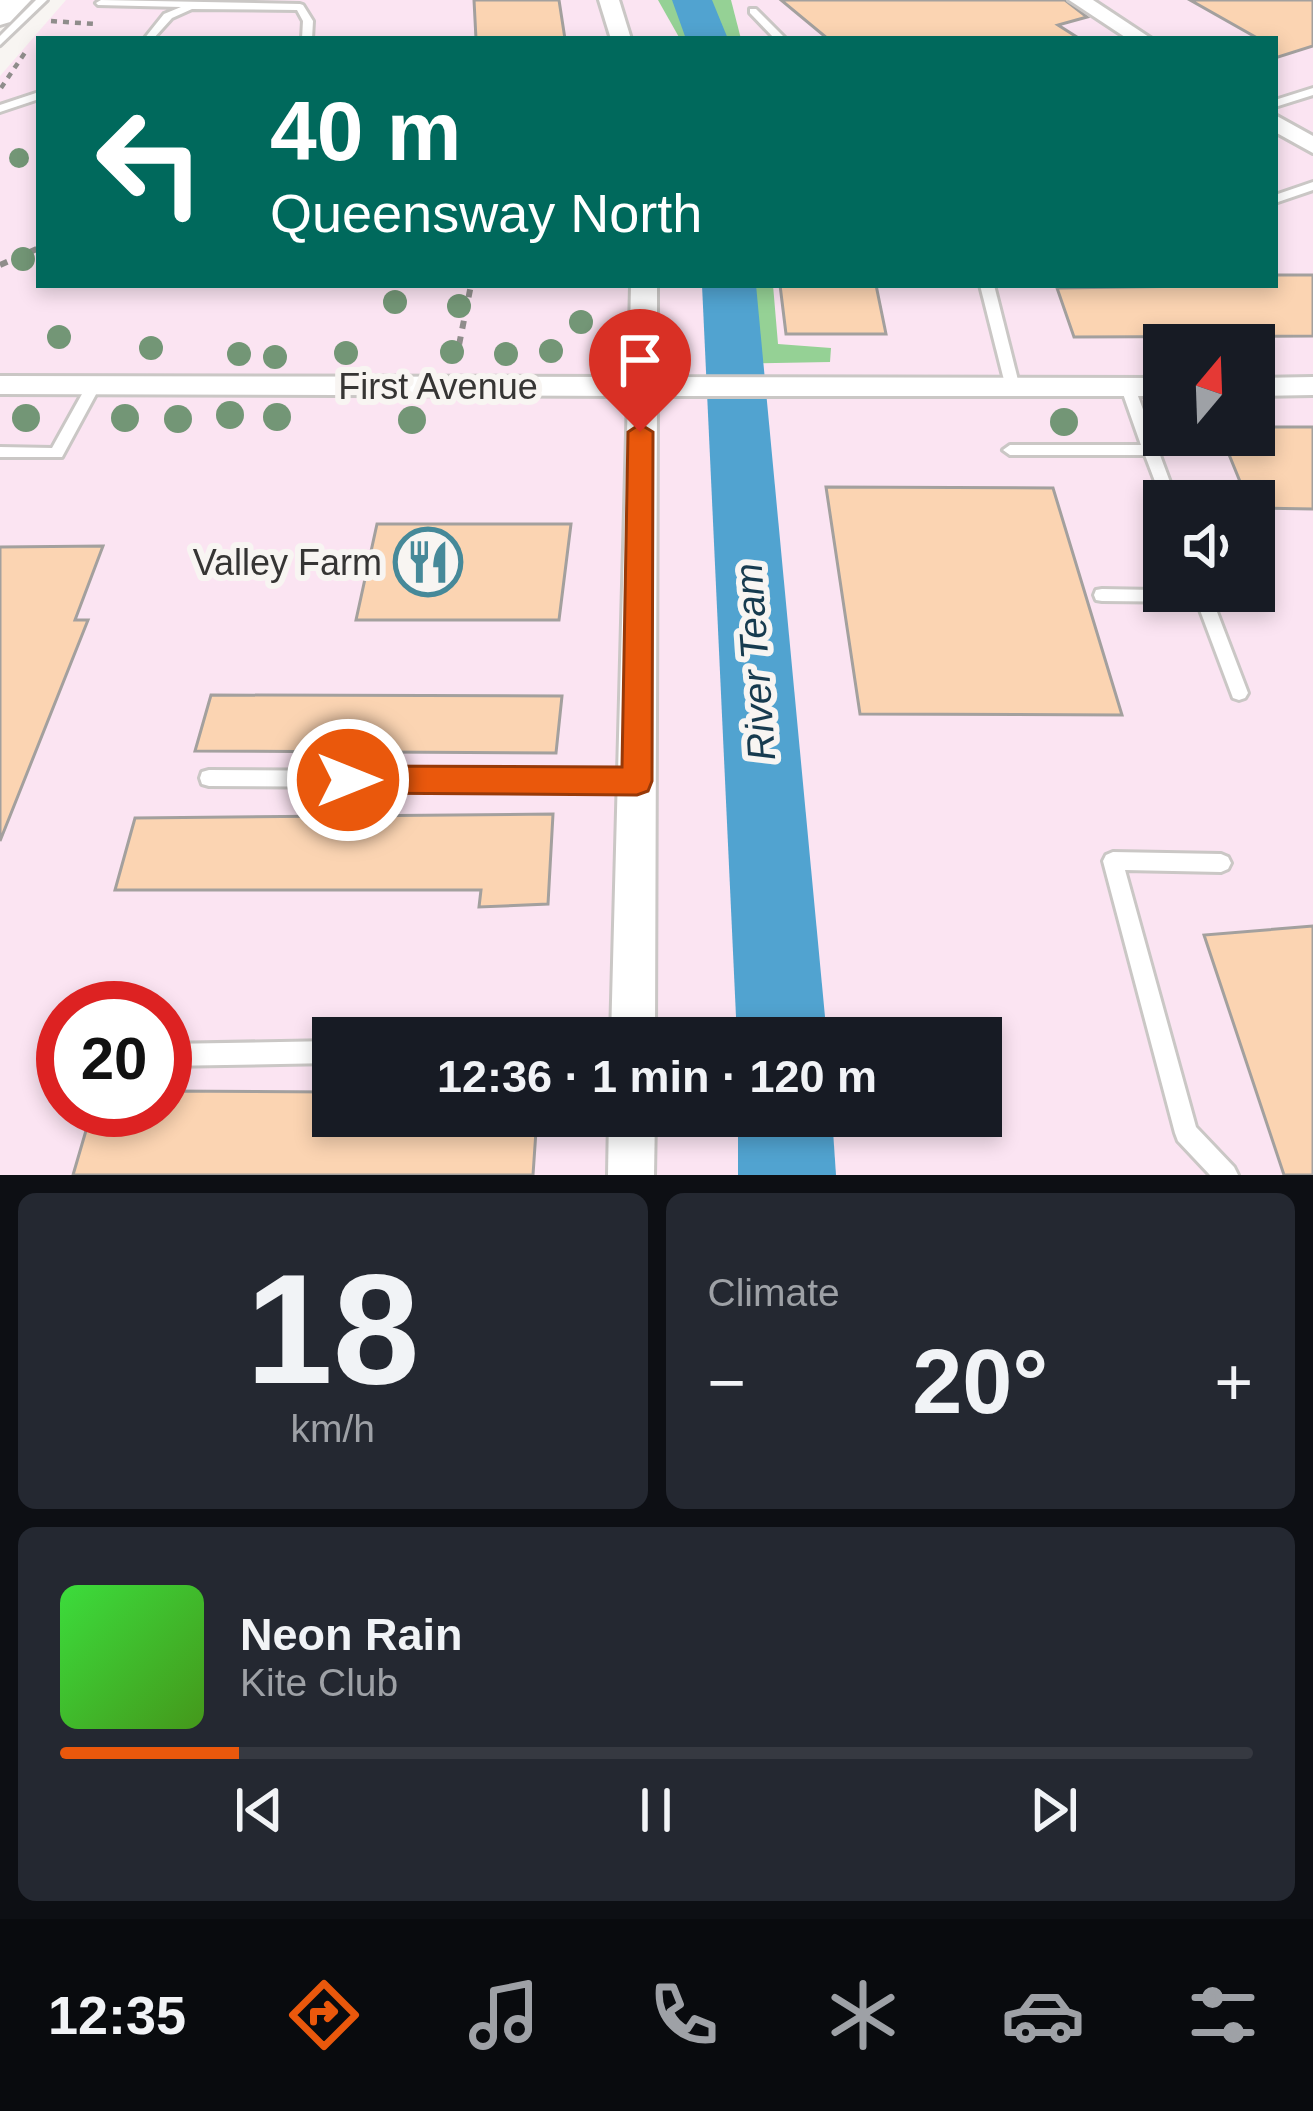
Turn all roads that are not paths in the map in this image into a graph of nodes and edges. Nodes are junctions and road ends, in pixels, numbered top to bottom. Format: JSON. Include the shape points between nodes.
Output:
{"nodes":[{"id":1,"x":17,"y":0,"type":"edge"},
{"id":2,"x":42,"y":0,"type":"edge"},
{"id":3,"x":609,"y":0,"type":"edge"},
{"id":4,"x":1079,"y":0,"type":"edge"},
{"id":5,"x":100,"y":2,"type":"edge"},
{"id":6,"x":295,"y":3,"type":"edge"},
{"id":7,"x":191,"y":6,"type":"junction"},
{"id":8,"x":753,"y":11,"type":"dead end"},
{"id":9,"x":0,"y":16,"type":"edge"},
{"id":10,"x":153,"y":36,"type":"edge"},
{"id":11,"x":307,"y":36,"type":"edge"},
{"id":12,"x":620,"y":36,"type":"edge"},
{"id":13,"x":779,"y":36,"type":"edge"},
{"id":14,"x":1137,"y":36,"type":"edge"},
{"id":15,"x":0,"y":42,"type":"edge"},
{"id":16,"x":1313,"y":91,"type":"edge"},
{"id":17,"x":0,"y":92,"type":"edge"},
{"id":18,"x":36,"y":95,"type":"edge"},
{"id":19,"x":36,"y":96,"type":"edge"},
{"id":20,"x":1278,"y":103,"type":"edge"},
{"id":21,"x":0,"y":109,"type":"edge"},
{"id":22,"x":1278,"y":124,"type":"edge"},
{"id":23,"x":1313,"y":146,"type":"edge"},
{"id":24,"x":1313,"y":186,"type":"edge"},
{"id":25,"x":1278,"y":198,"type":"edge"},
{"id":26,"x":644,"y":288,"type":"edge"},
{"id":27,"x":988,"y":288,"type":"edge"},
{"id":28,"x":0,"y":385,"type":"edge"},
{"id":29,"x":94,"y":385,"type":"junction"},
{"id":30,"x":1313,"y":386,"type":"edge"},
{"id":31,"x":641,"y":387,"type":"junction"},
{"id":32,"x":1275,"y":387,"type":"edge"},
{"id":33,"x":1012,"y":388,"type":"junction"},
{"id":34,"x":1128,"y":388,"type":"junction"},
{"id":35,"x":1143,"y":388,"type":"edge"},
{"id":36,"x":1143,"y":430,"type":"edge"},
{"id":37,"x":1010,"y":450,"type":"dead end"},
{"id":38,"x":1143,"y":450,"type":"edge"},
{"id":39,"x":0,"y":452,"type":"edge"},
{"id":40,"x":1143,"y":595,"type":"edge"},
{"id":41,"x":1102,"y":596,"type":"dead end"},
{"id":42,"x":1209,"y":612,"type":"edge"},
{"id":43,"x":1239,"y":693,"type":"dead end"},
{"id":44,"x":209,"y":778,"type":"dead end"},
{"id":45,"x":637,"y":781,"type":"junction"},
{"id":46,"x":1221,"y":863,"type":"dead end"},
{"id":47,"x":633,"y":1017,"type":"edge"},
{"id":48,"x":312,"y":1052,"type":"edge"},
{"id":49,"x":192,"y":1054,"type":"edge"},
{"id":50,"x":632,"y":1137,"type":"edge"},
{"id":51,"x":631,"y":1175,"type":"edge"},
{"id":52,"x":1226,"y":1175,"type":"edge"}],
"edges":[{"from":1,"to":9,"type":"main road"},
{"from":2,"to":15,"type":"lane"},
{"from":3,"to":12,"type":"street"},
{"from":4,"to":14,"type":"street"},
{"from":5,"to":7,"type":"lane"},
{"from":6,"to":7,"type":"lane"},
{"from":6,"to":11,"type":"lane"},
{"from":7,"to":10,"type":"lane","via":[[168,16]]},
{"from":8,"to":13,"type":"lane"},
{"from":16,"to":20,"type":"lane"},
{"from":17,"to":18,"type":"lane"},
{"from":19,"to":21,"type":"lane"},
{"from":22,"to":23,"type":"street"},
{"from":24,"to":25,"type":"lane"},
{"from":26,"to":31,"type":"street"},
{"from":27,"to":33,"type":"lane"},
{"from":28,"to":29,"type":"street","name":"First Avenue"},
{"from":29,"to":31,"type":"street","name":"First Avenue"},
{"from":29,"to":39,"type":"lane","via":[[57,453]]},
{"from":30,"to":32,"type":"street"},
{"from":31,"to":33,"type":"street","name":"First Avenue"},
{"from":31,"to":45,"type":"street"},
{"from":33,"to":34,"type":"street","name":"First Avenue"},
{"from":34,"to":35,"type":"street","name":"First Avenue"},
{"from":34,"to":36,"type":"lane"},
{"from":37,"to":38,"type":"lane"},
{"from":40,"to":41,"type":"lane"},
{"from":42,"to":43,"type":"lane"},
{"from":44,"to":45,"type":"lane"},
{"from":45,"to":47,"type":"street"},
{"from":46,"to":52,"type":"lane","via":[[1113,861],[1186,1133]]},
{"from":48,"to":49,"type":"lane"},
{"from":50,"to":51,"type":"street"}]}
